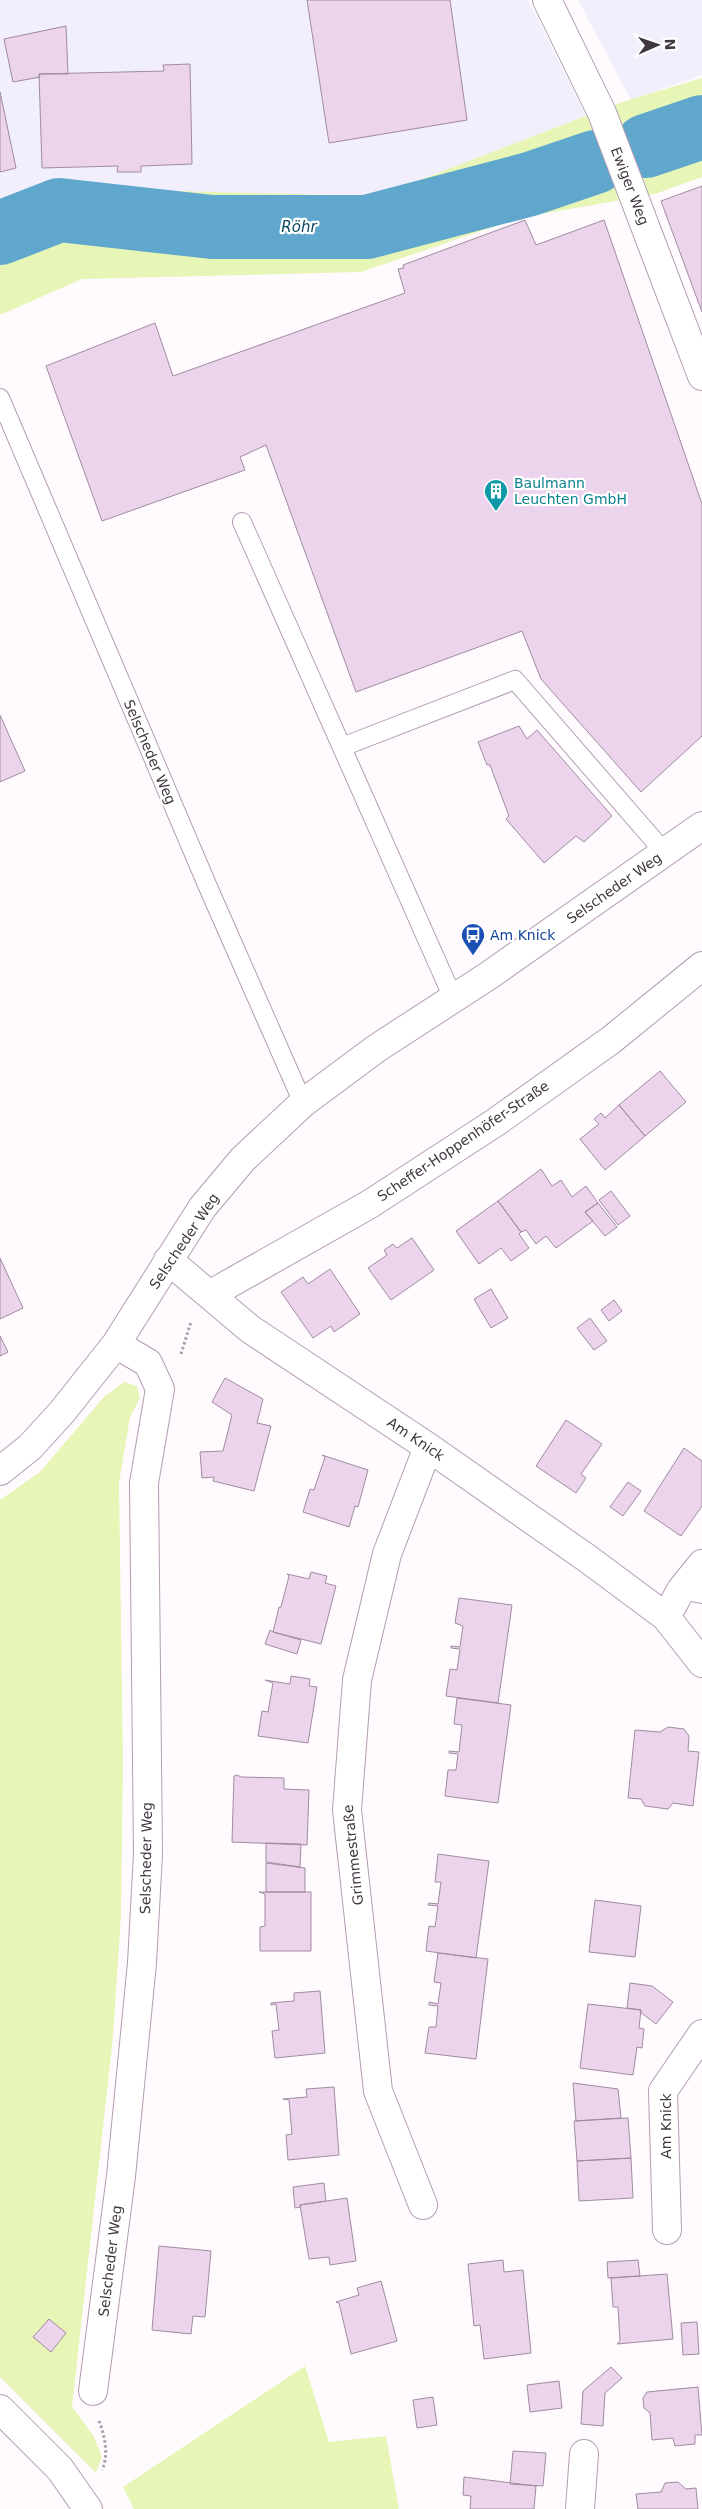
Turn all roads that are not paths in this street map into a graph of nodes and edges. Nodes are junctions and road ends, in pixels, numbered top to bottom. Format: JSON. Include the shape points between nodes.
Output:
{"nodes":[{"id":1,"x":547,"y":0,"type":"edge"},
{"id":2,"x":702,"y":376,"type":"edge"},
{"id":3,"x":0,"y":398,"type":"edge"},
{"id":4,"x":242,"y":522,"type":"dead end"},
{"id":5,"x":342,"y":747,"type":"junction"},
{"id":6,"x":702,"y":826,"type":"edge"},
{"id":7,"x":664,"y":853,"type":"junction"},
{"id":8,"x":702,"y":966,"type":"edge"},
{"id":9,"x":453,"y":998,"type":"junction"},
{"id":10,"x":303,"y":1103,"type":"junction"},
{"id":11,"x":168,"y":1260,"type":"junction"},
{"id":12,"x":210,"y":1294,"type":"junction"},
{"id":13,"x":116,"y":1344,"type":"junction"},
{"id":14,"x":428,"y":1447,"type":"junction"},
{"id":15,"x":0,"y":1471,"type":"edge"},
{"id":16,"x":702,"y":1564,"type":"edge"},
{"id":17,"x":692,"y":1592,"type":"edge"},
{"id":18,"x":666,"y":1617,"type":"junction"},
{"id":19,"x":702,"y":1663,"type":"edge"},
{"id":20,"x":702,"y":2034,"type":"edge"},
{"id":21,"x":424,"y":2205,"type":"dead end"},
{"id":22,"x":667,"y":2230,"type":"dead end"},
{"id":23,"x":93,"y":2391,"type":"road end"},
{"id":24,"x":0,"y":2408,"type":"edge"},
{"id":25,"x":584,"y":2454,"type":"dead end"},
{"id":26,"x":86,"y":2506,"type":"edge"},
{"id":27,"x":580,"y":2509,"type":"edge"}],
"edges":[{"from":1,"to":2,"type":"street","name":"Ewiger Weg","via":[[602,113]]},
{"from":3,"to":10,"type":"lane","name":"Selscheder Weg"},
{"from":4,"to":5,"type":"lane"},
{"from":5,"to":7,"type":"lane","via":[[515,680]]},
{"from":5,"to":9,"type":"lane"},
{"from":6,"to":7,"type":"street","name":"Selscheder Weg"},
{"from":7,"to":9,"type":"street","name":"Selscheder Weg"},
{"from":8,"to":12,"type":"street","name":"Scheffer-Hoppenhöfer-Straße","via":[[611,1040],[496,1122],[370,1204]]},
{"from":9,"to":10,"type":"street","name":"Selscheder Weg","via":[[377,1048]]},
{"from":10,"to":11,"type":"street","name":"Selscheder Weg","via":[[243,1160],[202,1208]]},
{"from":11,"to":12,"type":"street","name":"Am Knick"},
{"from":11,"to":13,"type":"street","name":"Selscheder Weg"},
{"from":12,"to":14,"type":"street","name":"Am Knick","via":[[250,1330]]},
{"from":13,"to":15,"type":"street","name":"Selscheder Weg","via":[[62,1412],[30,1447]]},
{"from":13,"to":23,"type":"street","name":"Selscheder Weg","via":[[148,1363],[160,1389],[144,1483],[148,1854],[142,1963],[120,2186]]},
{"from":14,"to":18,"type":"street","name":"Am Knick"},
{"from":14,"to":21,"type":"street","name":"Grimmestraße","via":[[386,1554],[357,1680],[347,1810],[378,2091]]},
{"from":16,"to":17,"type":"street"},
{"from":17,"to":18,"type":"street"},
{"from":18,"to":19,"type":"street","name":"Am Knick"},
{"from":20,"to":22,"type":"street","name":"Am Knick","via":[[663,2091]]},
{"from":24,"to":26,"type":"street","via":[[60,2469]]},
{"from":25,"to":27,"type":"street"}]}
